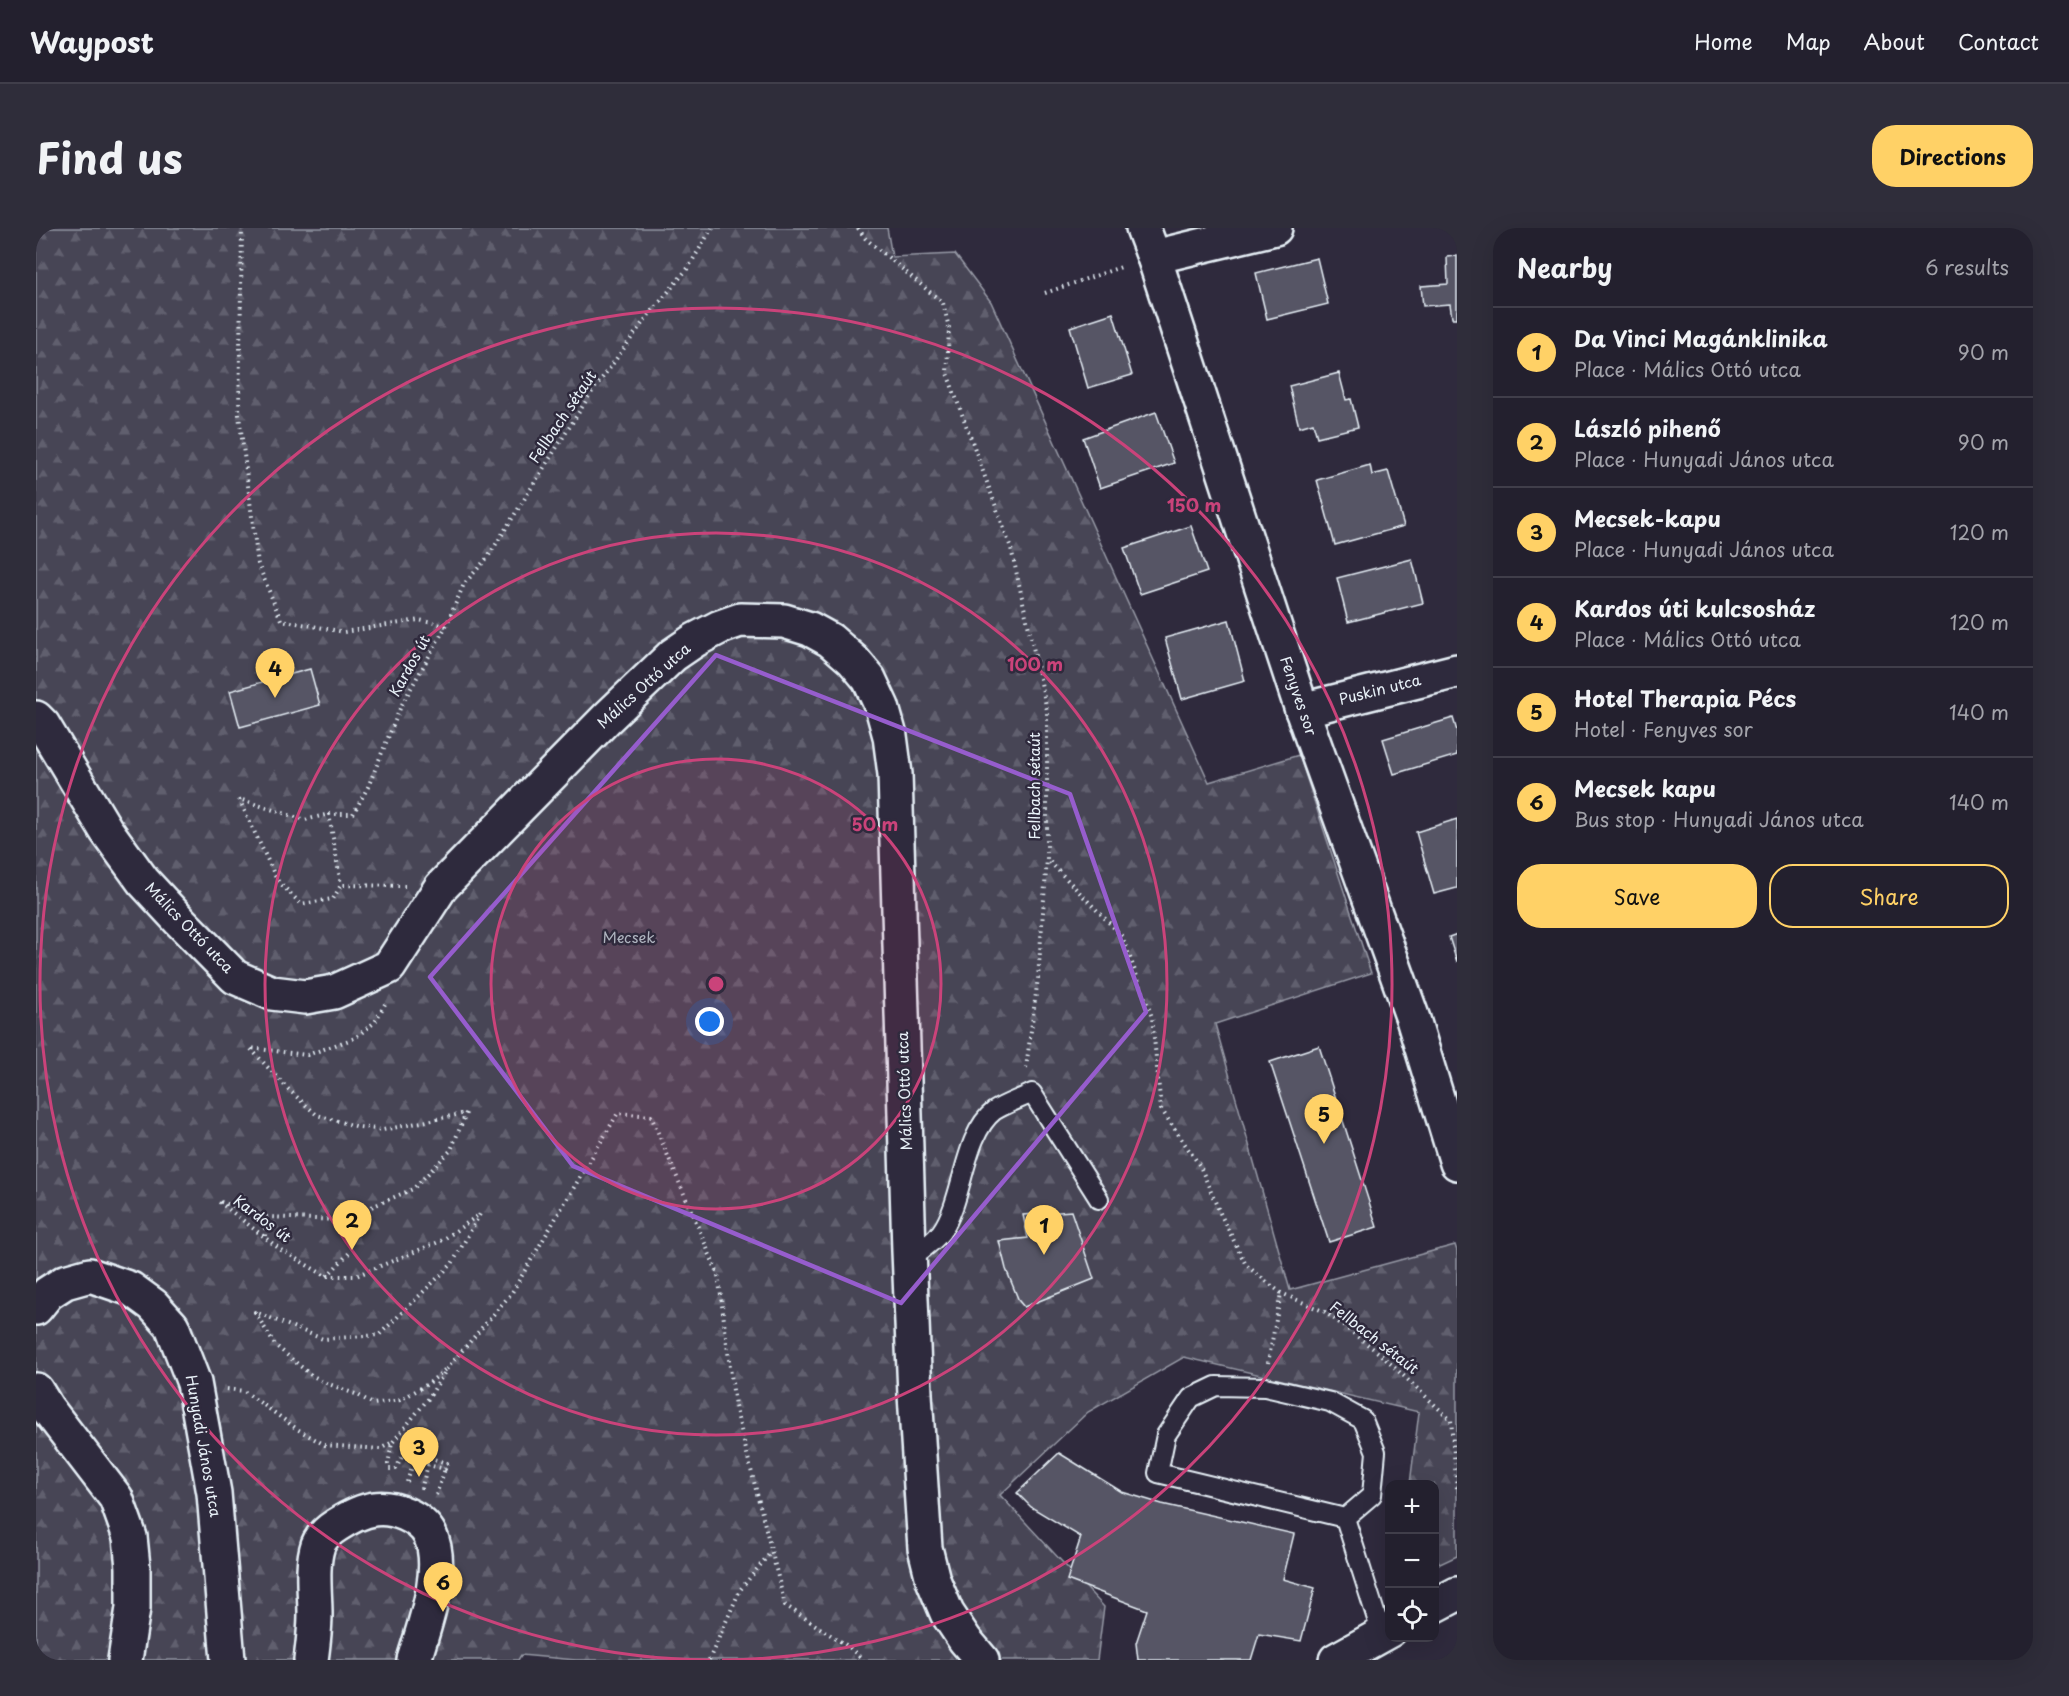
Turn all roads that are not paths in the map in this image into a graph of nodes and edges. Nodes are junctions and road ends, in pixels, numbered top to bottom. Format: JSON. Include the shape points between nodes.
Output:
{"nodes":[{"id":1,"x":1275,"y":228,"type":"edge"},
{"id":2,"x":1149,"y":243,"type":"edge"},
{"id":3,"x":1457,"y":671,"type":"edge"},
{"id":4,"x":1302,"y":710,"type":"junction"},
{"id":5,"x":36,"y":718,"type":"edge"},
{"id":6,"x":1457,"y":1163,"type":"edge"},
{"id":7,"x":1099,"y":1199,"type":"dead end"},
{"id":8,"x":909,"y":1259,"type":"junction"},
{"id":9,"x":36,"y":1308,"type":"edge"},
{"id":10,"x":36,"y":1389,"type":"edge"},
{"id":11,"x":1346,"y":1518,"type":"junction"},
{"id":12,"x":1457,"y":1594,"type":"edge"},
{"id":13,"x":1439,"y":1603,"type":"edge"},
{"id":14,"x":1385,"y":1630,"type":"edge"},
{"id":15,"x":1385,"y":1634,"type":"edge"},
{"id":16,"x":125,"y":1660,"type":"edge"},
{"id":17,"x":228,"y":1660,"type":"edge"},
{"id":18,"x":311,"y":1660,"type":"edge"},
{"id":19,"x":414,"y":1660,"type":"edge"},
{"id":20,"x":982,"y":1660,"type":"edge"},
{"id":21,"x":1336,"y":1660,"type":"edge"}],
"edges":[{"from":1,"to":2,"type":"street"},
{"from":2,"to":4,"type":"street","name":"Fenyves sor"},
{"from":3,"to":4,"type":"street","name":"Puskin utca"},
{"from":4,"to":6,"type":"street","name":"Fenyves sor","via":[[1413,1018]]},
{"from":5,"to":8,"type":"street","name":"Málics Ottó utca","via":[[143,881],[235,977],[272,993],[305,997],[334,992],[389,967],[441,887],[607,718],[673,655],[695,640],[720,627],[755,619],[784,621],[830,640],[869,679],[882,707],[894,765]]},
{"from":7,"to":8,"type":"lane","via":[[1032,1093],[994,1111],[981,1126],[949,1217],[935,1238]]},
{"from":8,"to":20,"type":"street","name":"Málics Ottó utca","via":[[925,1548],[946,1613]]},
{"from":9,"to":17,"type":"street","name":"Hunyadi János utca","via":[[48,1293],[65,1282],[90,1275],[130,1289],[153,1305],[172,1326],[194,1383],[214,1493]]},
{"from":10,"to":16,"type":"street","via":[[46,1408],[116,1498],[130,1537],[133,1608]]},
{"from":11,"to":11,"type":"lane","via":[[1372,1495],[1377,1452],[1363,1419],[1330,1402],[1264,1387],[1216,1386],[1191,1398],[1166,1435],[1158,1473]]},
{"from":11,"to":14,"type":"lane"},
{"from":12,"to":13,"type":"street"},
{"from":15,"to":21,"type":"street"},
{"from":18,"to":19,"type":"street","via":[[318,1544],[328,1531],[345,1520],[376,1508],[411,1516],[422,1524],[435,1551],[433,1600]]}]}
